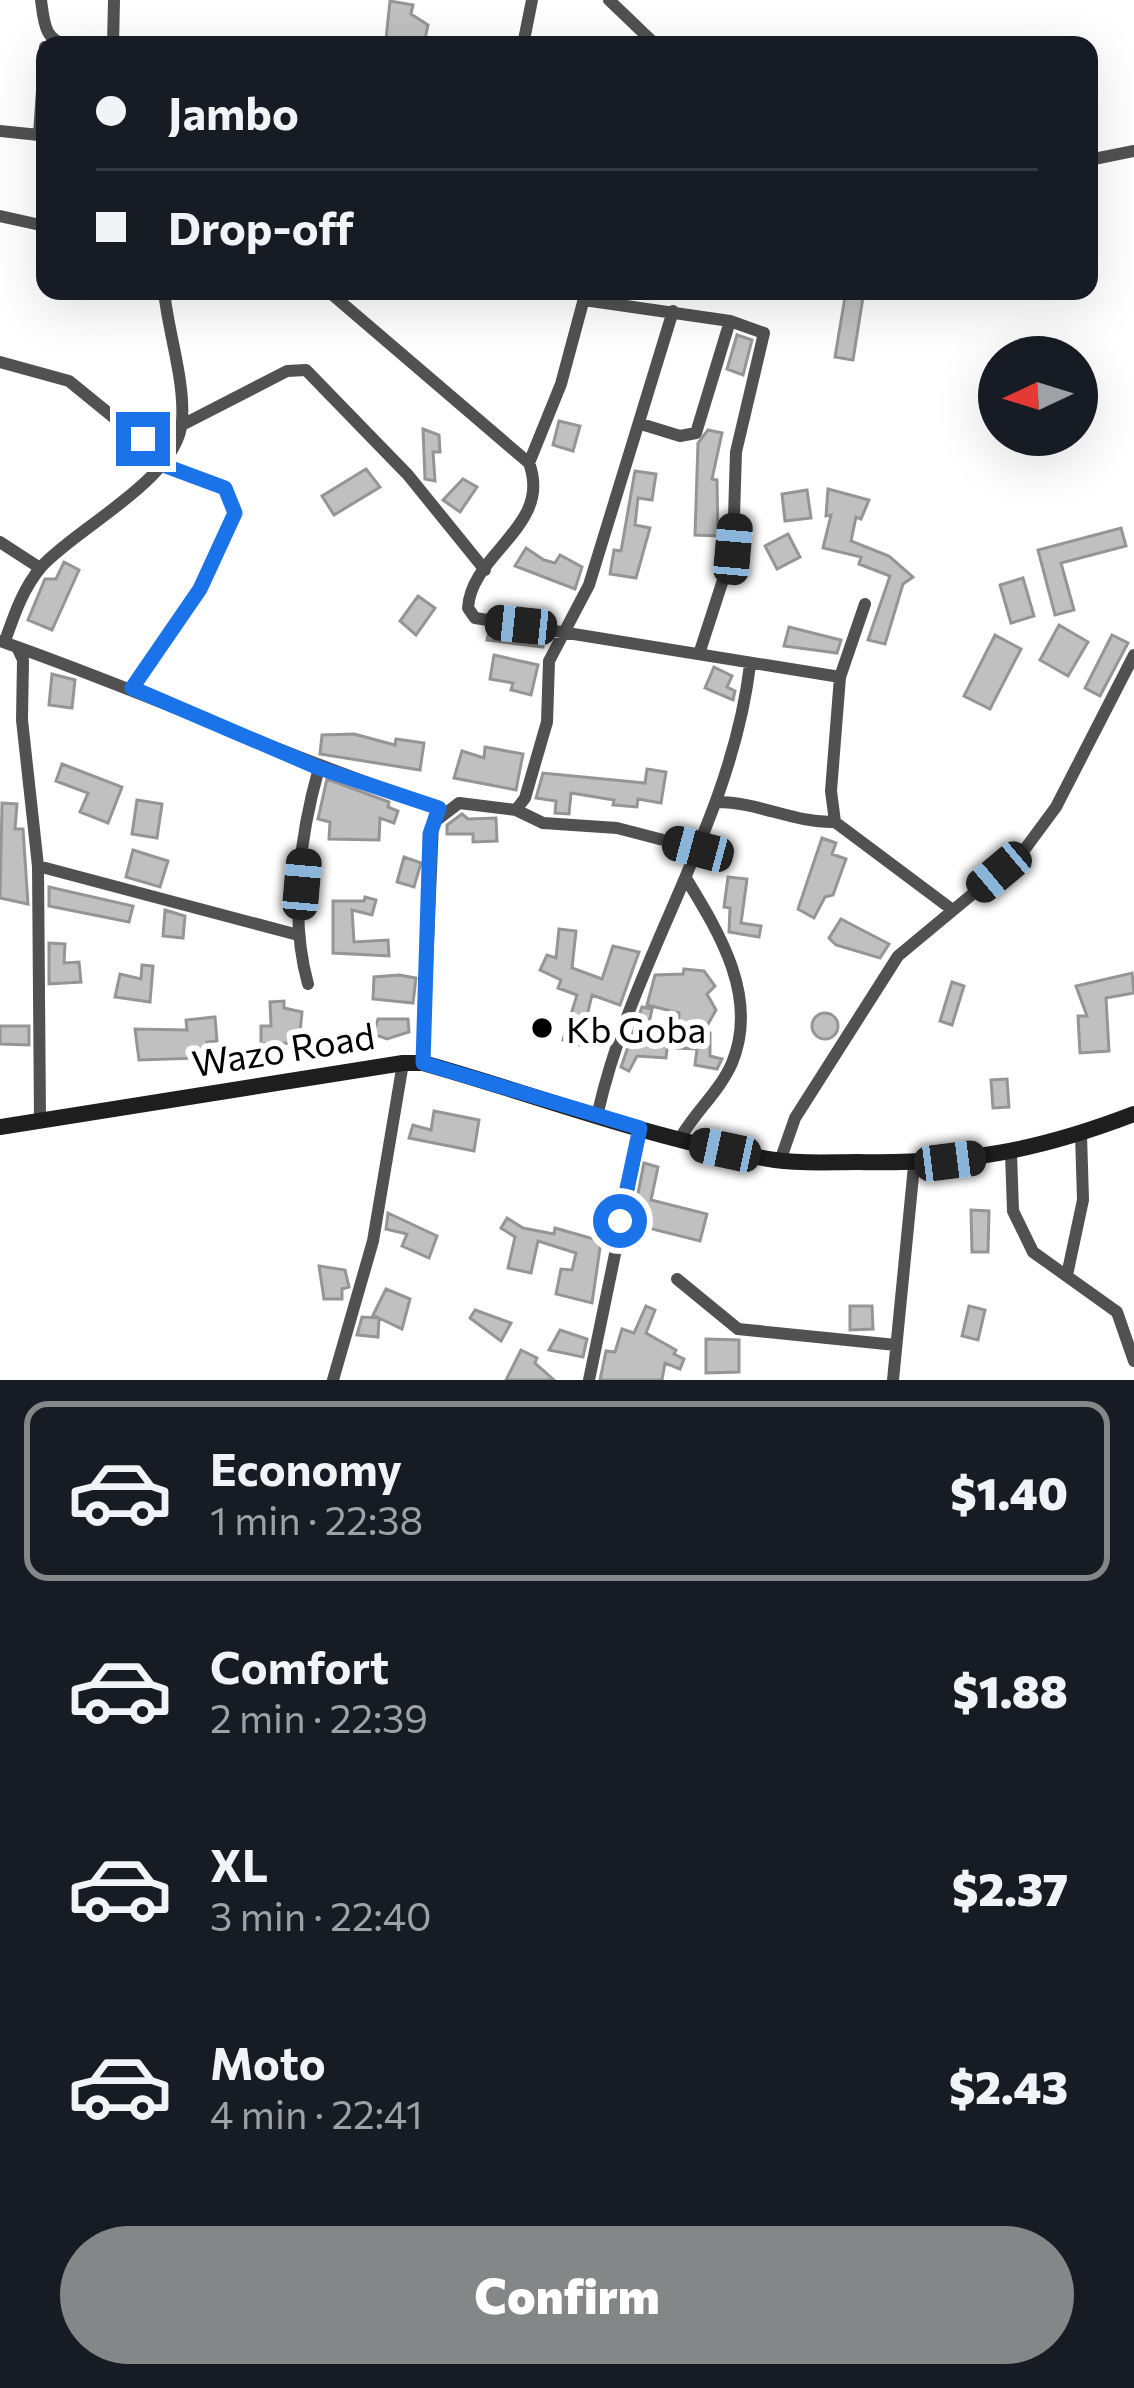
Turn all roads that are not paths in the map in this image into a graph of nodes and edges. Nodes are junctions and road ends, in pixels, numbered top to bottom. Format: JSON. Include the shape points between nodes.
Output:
{"nodes":[{"id":1,"x":41,"y":0,"type":"edge"},
{"id":2,"x":114,"y":0,"type":"edge"},
{"id":3,"x":532,"y":0,"type":"edge"},
{"id":4,"x":609,"y":0,"type":"edge"},
{"id":5,"x":45,"y":36,"type":"edge"},
{"id":6,"x":113,"y":36,"type":"edge"},
{"id":7,"x":525,"y":36,"type":"edge"},
{"id":8,"x":647,"y":36,"type":"edge"},
{"id":9,"x":0,"y":131,"type":"edge"},
{"id":10,"x":36,"y":135,"type":"edge"},
{"id":11,"x":1134,"y":151,"type":"edge"},
{"id":12,"x":1098,"y":158,"type":"edge"},
{"id":13,"x":0,"y":216,"type":"edge"},
{"id":14,"x":36,"y":224,"type":"edge"},
{"id":15,"x":165,"y":300,"type":"edge"},
{"id":16,"x":339,"y":300,"type":"edge"},
{"id":17,"x":584,"y":300,"type":"edge"},
{"id":18,"x":608,"y":300,"type":"edge"},
{"id":19,"x":673,"y":311,"type":"junction"},
{"id":20,"x":730,"y":321,"type":"junction"},
{"id":21,"x":0,"y":362,"type":"edge"},
{"id":22,"x":641,"y":424,"type":"junction"},
{"id":23,"x":182,"y":425,"type":"junction"},
{"id":24,"x":165,"y":462,"type":"junction"},
{"id":25,"x":529,"y":463,"type":"junction"},
{"id":26,"x":0,"y":542,"type":"edge"},
{"id":27,"x":40,"y":568,"type":"junction"},
{"id":28,"x":485,"y":570,"type":"junction"},
{"id":29,"x":865,"y":604,"type":"dead end"},
{"id":30,"x":560,"y":631,"type":"junction"},
{"id":31,"x":7,"y":643,"type":"edge"},
{"id":32,"x":700,"y":651,"type":"junction"},
{"id":33,"x":1134,"y":655,"type":"edge"},
{"id":34,"x":750,"y":665,"type":"junction"},
{"id":35,"x":840,"y":677,"type":"junction"},
{"id":36,"x":132,"y":688,"type":"junction"},
{"id":37,"x":319,"y":768,"type":"junction"},
{"id":38,"x":717,"y":802,"type":"junction"},
{"id":39,"x":516,"y":810,"type":"junction"},
{"id":40,"x":439,"y":814,"type":"junction"},
{"id":41,"x":835,"y":822,"type":"junction"},
{"id":42,"x":698,"y":849,"type":"junction"},
{"id":43,"x":38,"y":866,"type":"junction"},
{"id":44,"x":687,"y":880,"type":"junction"},
{"id":45,"x":950,"y":908,"type":"junction"},
{"id":46,"x":298,"y":935,"type":"junction"},
{"id":47,"x":308,"y":985,"type":"dead end"},
{"id":48,"x":403,"y":1063,"type":"junction"},
{"id":49,"x":423,"y":1063,"type":"junction"},
{"id":50,"x":598,"y":1112,"type":"junction"},
{"id":51,"x":1134,"y":1114,"type":"edge"},
{"id":52,"x":40,"y":1120,"type":"junction"},
{"id":53,"x":0,"y":1127,"type":"edge"},
{"id":54,"x":640,"y":1128,"type":"junction"},
{"id":55,"x":1081,"y":1134,"type":"junction"},
{"id":56,"x":679,"y":1140,"type":"junction"},
{"id":57,"x":1011,"y":1153,"type":"junction"},
{"id":58,"x":780,"y":1161,"type":"junction"},
{"id":59,"x":914,"y":1166,"type":"junction"},
{"id":60,"x":1067,"y":1275,"type":"junction"},
{"id":61,"x":677,"y":1279,"type":"dead end"},
{"id":62,"x":896,"y":1345,"type":"junction"},
{"id":63,"x":1134,"y":1361,"type":"edge"},
{"id":64,"x":333,"y":1380,"type":"edge"},
{"id":65,"x":590,"y":1380,"type":"edge"},
{"id":66,"x":893,"y":1380,"type":"edge"}],
"edges":[{"from":1,"to":5,"type":"street"},
{"from":2,"to":6,"type":"street"},
{"from":3,"to":7,"type":"street"},
{"from":4,"to":8,"type":"street"},
{"from":9,"to":10,"type":"street"},
{"from":11,"to":12,"type":"street"},
{"from":13,"to":14,"type":"street"},
{"from":15,"to":23,"type":"street"},
{"from":16,"to":25,"type":"street"},
{"from":17,"to":25,"type":"street"},
{"from":18,"to":19,"type":"street"},
{"from":19,"to":20,"type":"street"},
{"from":19,"to":22,"type":"street"},
{"from":20,"to":22,"type":"street","via":[[696,433]]},
{"from":20,"to":32,"type":"street","via":[[760,327],[764,342],[736,452],[733,549]]},
{"from":21,"to":24,"type":"street","via":[[69,382]]},
{"from":22,"to":30,"type":"street","via":[[589,586]]},
{"from":23,"to":24,"type":"street"},
{"from":23,"to":28,"type":"street","via":[[287,370],[306,370]]},
{"from":24,"to":27,"type":"street"},
{"from":24,"to":36,"type":"street","via":[[225,488],[235,513],[200,589]]},
{"from":25,"to":28,"type":"street","via":[[535,489],[526,514]]},
{"from":26,"to":27,"type":"street"},
{"from":27,"to":31,"type":"street","via":[[18,603]]},
{"from":28,"to":30,"type":"street","via":[[468,598],[475,618]]},
{"from":29,"to":35,"type":"street"},
{"from":30,"to":32,"type":"street"},
{"from":30,"to":39,"type":"street","via":[[549,661],[547,722]]},
{"from":31,"to":36,"type":"street"},
{"from":31,"to":43,"type":"street","via":[[23,660]]},
{"from":32,"to":34,"type":"street"},
{"from":33,"to":45,"type":"street","via":[[1056,807],[1022,853]]},
{"from":34,"to":35,"type":"street"},
{"from":34,"to":38,"type":"street"},
{"from":35,"to":41,"type":"street"},
{"from":36,"to":37,"type":"street"},
{"from":37,"to":40,"type":"street"},
{"from":37,"to":46,"type":"street","via":[[306,813]]},
{"from":38,"to":41,"type":"street"},
{"from":38,"to":42,"type":"street"},
{"from":39,"to":40,"type":"street","via":[[470,802]]},
{"from":39,"to":42,"type":"street","via":[[543,823],[617,828]]},
{"from":40,"to":49,"type":"street","via":[[430,834]]},
{"from":41,"to":45,"type":"street"},
{"from":42,"to":44,"type":"street"},
{"from":43,"to":46,"type":"street"},
{"from":43,"to":52,"type":"street"},
{"from":44,"to":50,"type":"street","via":[[626,1020]]},
{"from":44,"to":56,"type":"street","via":[[729,954],[740,1036],[731,1064]]},
{"from":45,"to":58,"type":"street","via":[[881,978],[795,1118]]},
{"from":46,"to":47,"type":"street"},
{"from":48,"to":49,"type":"main road","name":"Wazo Road"},
{"from":48,"to":52,"type":"main road","name":"Wazo Road"},
{"from":48,"to":64,"type":"street","via":[[373,1241]]},
{"from":49,"to":50,"type":"main road","name":"Wazo Road"},
{"from":50,"to":54,"type":"main road","name":"Wazo Road"},
{"from":51,"to":55,"type":"main road","name":"Wazo Road"},
{"from":52,"to":53,"type":"main road","name":"Wazo Road"},
{"from":54,"to":56,"type":"main road","name":"Wazo Road"},
{"from":54,"to":65,"type":"street"},
{"from":55,"to":57,"type":"main road","name":"Wazo Road"},
{"from":55,"to":60,"type":"street","via":[[1083,1201]]},
{"from":56,"to":58,"type":"main road","name":"Wazo Road"},
{"from":57,"to":59,"type":"main road","name":"Wazo Road"},
{"from":57,"to":60,"type":"street","via":[[1013,1211],[1040,1260]]},
{"from":58,"to":59,"type":"main road","name":"Wazo Road"},
{"from":59,"to":62,"type":"street"},
{"from":60,"to":63,"type":"street","via":[[1118,1312]]},
{"from":61,"to":62,"type":"street","via":[[738,1329]]},
{"from":62,"to":66,"type":"street"}]}
